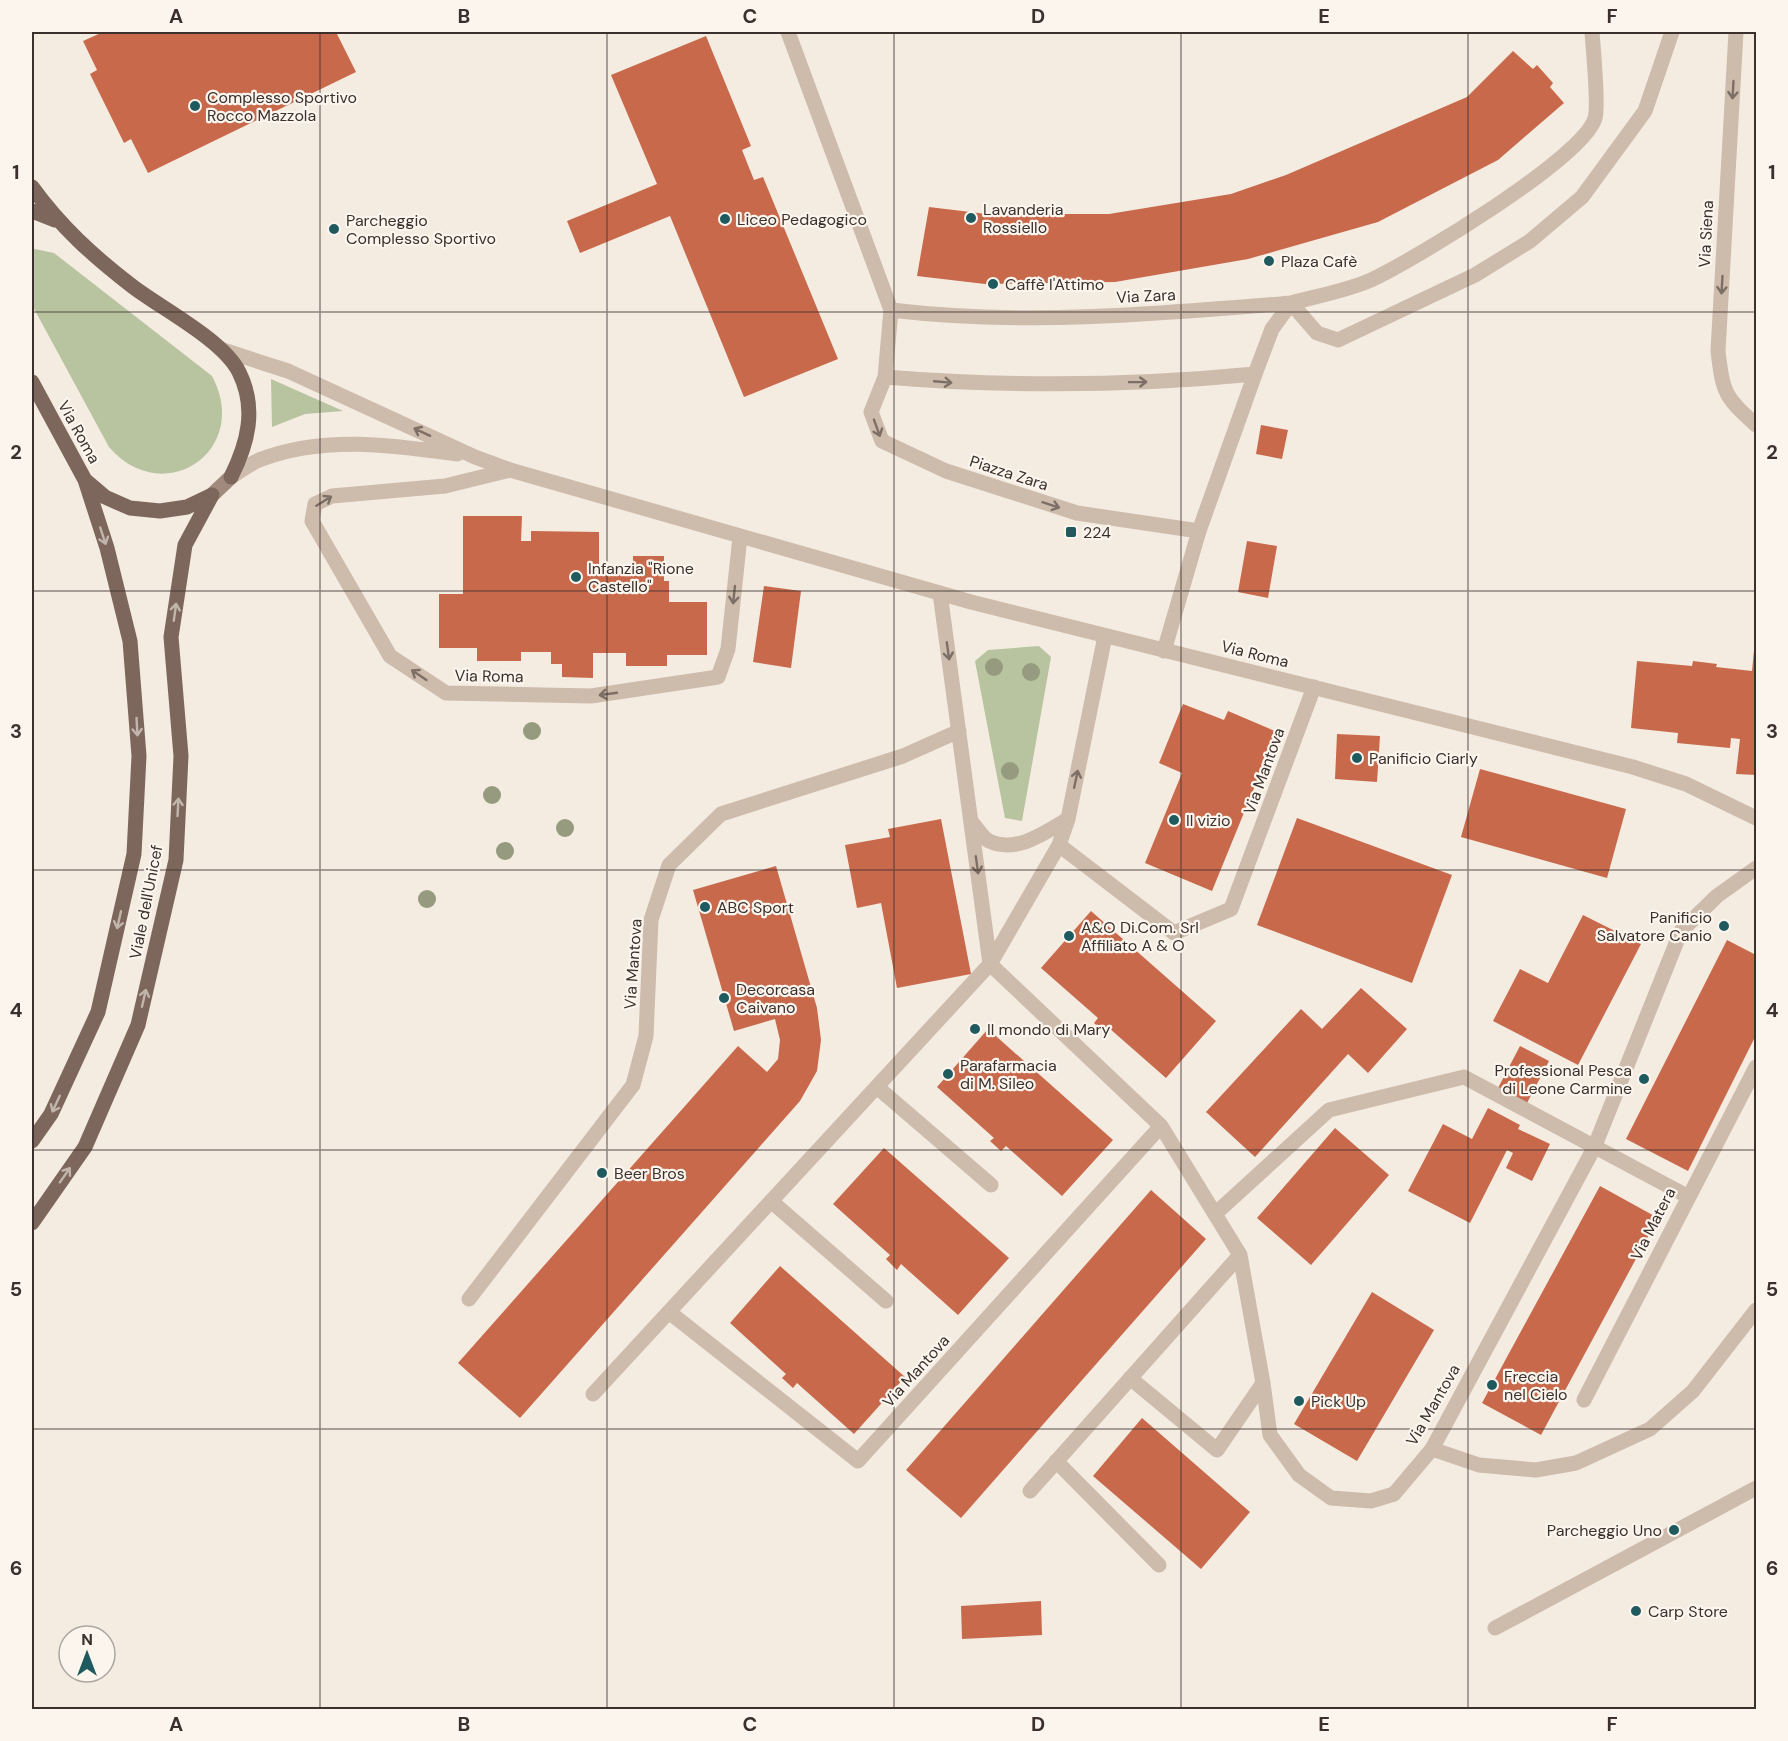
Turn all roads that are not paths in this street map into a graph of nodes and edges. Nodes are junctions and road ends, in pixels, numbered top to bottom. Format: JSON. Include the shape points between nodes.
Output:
{"nodes":[{"id":1,"x":788,"y":32,"type":"edge"},
{"id":2,"x":1592,"y":32,"type":"edge"},
{"id":3,"x":1672,"y":32,"type":"edge"},
{"id":4,"x":1736,"y":32,"type":"edge"},
{"id":5,"x":32,"y":187,"type":"edge"},
{"id":6,"x":32,"y":211,"type":"edge"},
{"id":7,"x":55,"y":220,"type":"junction"},
{"id":8,"x":1292,"y":303,"type":"junction"},
{"id":9,"x":891,"y":310,"type":"junction"},
{"id":10,"x":223,"y":350,"type":"junction"},
{"id":11,"x":1255,"y":374,"type":"junction"},
{"id":12,"x":885,"y":377,"type":"junction"},
{"id":13,"x":32,"y":382,"type":"edge"},
{"id":14,"x":1756,"y":426,"type":"edge"},
{"id":15,"x":475,"y":457,"type":"junction"},
{"id":16,"x":510,"y":470,"type":"junction"},
{"id":17,"x":231,"y":477,"type":"junction"},
{"id":18,"x":85,"y":480,"type":"junction"},
{"id":19,"x":212,"y":495,"type":"junction"},
{"id":20,"x":1199,"y":531,"type":"junction"},
{"id":21,"x":740,"y":537,"type":"junction"},
{"id":22,"x":940,"y":593,"type":"junction"},
{"id":23,"x":1105,"y":636,"type":"junction"},
{"id":24,"x":1164,"y":651,"type":"junction"},
{"id":25,"x":1314,"y":687,"type":"junction"},
{"id":26,"x":959,"y":731,"type":"junction"},
{"id":27,"x":1756,"y":818,"type":"edge"},
{"id":28,"x":1068,"y":819,"type":"junction"},
{"id":29,"x":970,"y":821,"type":"junction"},
{"id":30,"x":1059,"y":845,"type":"junction"},
{"id":31,"x":1756,"y":868,"type":"edge"},
{"id":32,"x":990,"y":964,"type":"junction"},
{"id":33,"x":1756,"y":1067,"type":"edge"},
{"id":34,"x":877,"y":1087,"type":"junction"},
{"id":35,"x":1161,"y":1126,"type":"junction"},
{"id":36,"x":32,"y":1142,"type":"edge"},
{"id":37,"x":1594,"y":1148,"type":"junction"},
{"id":38,"x":990,"y":1185,"type":"dead end"},
{"id":39,"x":1687,"y":1196,"type":"junction"},
{"id":40,"x":771,"y":1201,"type":"junction"},
{"id":41,"x":1215,"y":1215,"type":"junction"},
{"id":42,"x":32,"y":1222,"type":"edge"},
{"id":43,"x":1240,"y":1255,"type":"junction"},
{"id":44,"x":469,"y":1299,"type":"dead end"},
{"id":45,"x":886,"y":1301,"type":"dead end"},
{"id":46,"x":1756,"y":1310,"type":"edge"},
{"id":47,"x":669,"y":1312,"type":"junction"},
{"id":48,"x":1130,"y":1378,"type":"junction"},
{"id":49,"x":1263,"y":1383,"type":"junction"},
{"id":50,"x":593,"y":1394,"type":"dead end"},
{"id":51,"x":1584,"y":1400,"type":"dead end"},
{"id":52,"x":1432,"y":1449,"type":"junction"},
{"id":53,"x":1056,"y":1461,"type":"junction"},
{"id":54,"x":1756,"y":1488,"type":"edge"},
{"id":55,"x":1030,"y":1491,"type":"dead end"},
{"id":56,"x":1159,"y":1565,"type":"dead end"},
{"id":57,"x":1495,"y":1628,"type":"dead end"}],
"edges":[{"from":1,"to":9,"type":"street"},
{"from":2,"to":8,"type":"street","name":"Via Zara","via":[[1595,119],[1574,148],[1515,193],[1396,267],[1368,281]]},
{"from":3,"to":8,"type":"street","via":[[1645,111],[1582,197],[1530,241],[1475,275],[1338,340],[1317,333]]},
{"from":4,"to":14,"type":"street","name":"Via Siena","one_way":true,"via":[[1718,351],[1730,402]]},
{"from":5,"to":7,"type":"main road","name":"Via Roma"},
{"from":6,"to":7,"type":"main road"},
{"from":7,"to":10,"type":"main road","name":"Via Roma","via":[[132,286]]},
{"from":8,"to":9,"type":"street","name":"Via Zara","via":[[1131,317],[938,316]]},
{"from":8,"to":11,"type":"street","via":[[1272,329]]},
{"from":9,"to":12,"type":"street","name":"Piazza Zara"},
{"from":15,"to":10,"type":"street","name":"Via Roma","one_way":true,"via":[[288,370]]},
{"from":10,"to":17,"type":"main road","name":"Via Roma","via":[[239,371],[250,426],[245,450]]},
{"from":12,"to":11,"type":"street","one_way":true,"via":[[958,383],[1101,382],[1191,381]]},
{"from":11,"to":20,"type":"street"},
{"from":12,"to":20,"type":"street","name":"Piazza Zara","one_way":true,"via":[[872,412],[882,441],[946,471],[1077,513]]},
{"from":13,"to":18,"type":"main road","name":"Via Roma"},
{"from":15,"to":16,"type":"street","name":"Via Roma"},
{"from":15,"to":17,"type":"street","name":"Via Roma","via":[[381,444],[320,445],[259,460]]},
{"from":16,"to":21,"type":"street","name":"Via Roma"},
{"from":21,"to":16,"type":"street","name":"Via Roma","one_way":true,"via":[[728,649],[718,678],[591,696],[446,693],[390,656],[312,521],[315,504],[332,496],[445,486]]},
{"from":17,"to":19,"type":"main road","name":"Via Roma"},
{"from":18,"to":19,"type":"main road","name":"Via Roma","via":[[105,497],[130,508],[160,511]]},
{"from":18,"to":36,"type":"main road","name":"Viale dell'Unicef","one_way":true,"via":[[130,641],[139,756],[134,854],[98,1012],[51,1114]]},
{"from":42,"to":19,"type":"main road","name":"Viale dell'Unicef","one_way":true,"via":[[85,1147],[138,1025],[176,860],[181,756],[171,638],[185,545]]},
{"from":20,"to":24,"type":"street"},
{"from":21,"to":22,"type":"street","name":"Via Roma"},
{"from":22,"to":23,"type":"street","name":"Via Roma"},
{"from":22,"to":26,"type":"street","one_way":true},
{"from":23,"to":24,"type":"street","name":"Via Roma"},
{"from":28,"to":23,"type":"street","one_way":true},
{"from":24,"to":25,"type":"street","name":"Via Roma"},
{"from":25,"to":27,"type":"street","name":"Via Roma","via":[[1633,767],[1686,784]]},
{"from":25,"to":30,"type":"street","name":"Via Mantova","via":[[1232,909],[1174,933]]},
{"from":26,"to":29,"type":"street"},
{"from":26,"to":44,"type":"street","name":"Via Mantova","via":[[903,756],[720,814],[669,865],[651,920],[646,1036],[633,1085]]},
{"from":28,"to":29,"type":"street","via":[[1036,839],[1011,845],[989,841]]},
{"from":28,"to":30,"type":"street"},
{"from":29,"to":32,"type":"street","one_way":true},
{"from":30,"to":32,"type":"street"},
{"from":31,"to":37,"type":"street","name":"Via Mantova","via":[[1717,896],[1681,931]]},
{"from":32,"to":34,"type":"street"},
{"from":32,"to":35,"type":"street","name":"Via Mantova"},
{"from":33,"to":39,"type":"street","name":"Via Matera"},
{"from":34,"to":38,"type":"street"},
{"from":34,"to":40,"type":"street"},
{"from":35,"to":41,"type":"street","name":"Via Mantova"},
{"from":35,"to":47,"type":"street","name":"Via Mantova","via":[[858,1461]]},
{"from":37,"to":39,"type":"street"},
{"from":37,"to":41,"type":"street","via":[[1464,1077],[1329,1110]]},
{"from":37,"to":52,"type":"street","name":"Via Mantova"},
{"from":39,"to":51,"type":"street","name":"Via Matera"},
{"from":40,"to":45,"type":"street"},
{"from":40,"to":47,"type":"street"},
{"from":41,"to":43,"type":"street","name":"Via Mantova"},
{"from":43,"to":48,"type":"street"},
{"from":43,"to":49,"type":"street","name":"Via Mantova"},
{"from":46,"to":52,"type":"street","via":[[1693,1391],[1650,1429],[1576,1463],[1536,1470],[1479,1465]]},
{"from":47,"to":50,"type":"street"},
{"from":48,"to":49,"type":"street","via":[[1217,1450]]},
{"from":48,"to":53,"type":"street"},
{"from":49,"to":52,"type":"street","name":"Via Mantova","via":[[1270,1435],[1299,1475],[1332,1498],[1371,1502],[1394,1494]]},
{"from":53,"to":55,"type":"street"},
{"from":53,"to":56,"type":"street"},
{"from":54,"to":57,"type":"street"}]}
